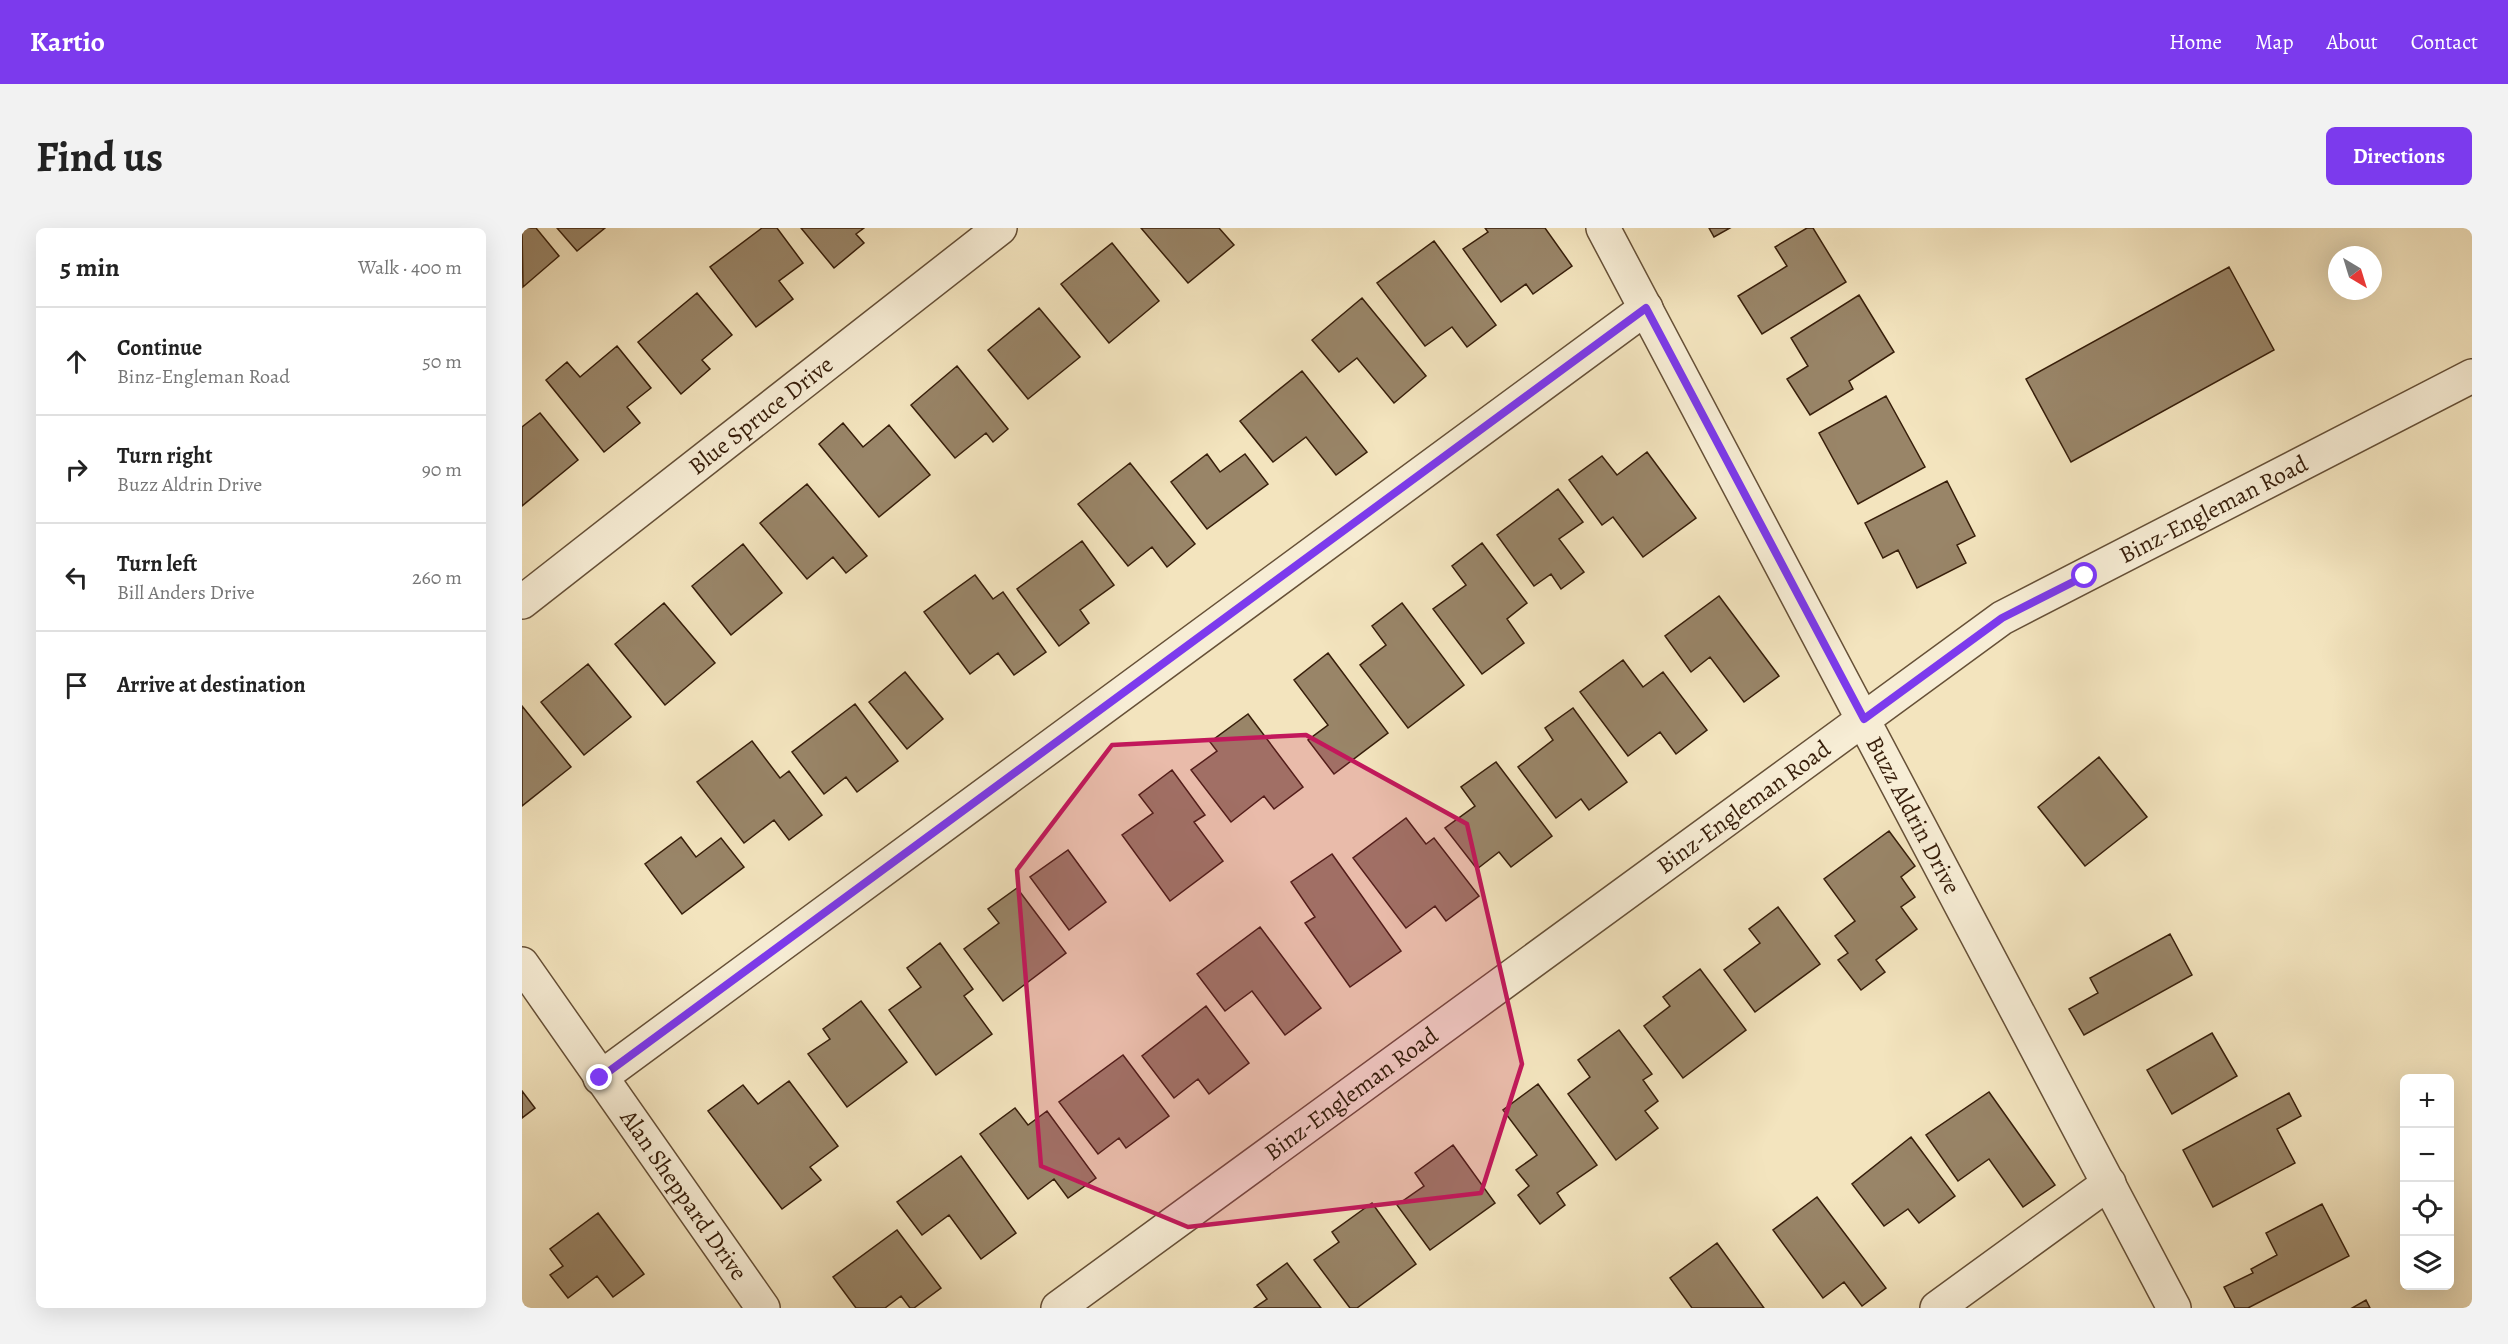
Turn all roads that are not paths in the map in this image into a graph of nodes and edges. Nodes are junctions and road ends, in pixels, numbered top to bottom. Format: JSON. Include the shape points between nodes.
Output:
{"nodes":[{"id":1,"x":1000,"y":228,"type":"edge"},
{"id":2,"x":1603,"y":228,"type":"edge"},
{"id":3,"x":1646,"y":308,"type":"junction"},
{"id":4,"x":2472,"y":376,"type":"edge"},
{"id":5,"x":522,"y":602,"type":"edge"},
{"id":6,"x":1864,"y":719,"type":"junction"},
{"id":7,"x":522,"y":964,"type":"edge"},
{"id":8,"x":600,"y":1078,"type":"junction"},
{"id":9,"x":2109,"y":1183,"type":"junction"},
{"id":10,"x":763,"y":1308,"type":"edge"},
{"id":11,"x":1058,"y":1308,"type":"edge"},
{"id":12,"x":1937,"y":1308,"type":"edge"},
{"id":13,"x":2174,"y":1308,"type":"edge"}],
"edges":[{"from":1,"to":5,"type":"street","name":"Blue Spruce Drive"},
{"from":2,"to":3,"type":"street","name":"Buzz Aldrin Drive"},
{"from":3,"to":6,"type":"street","name":"Buzz Aldrin Drive"},
{"from":3,"to":8,"type":"street"},
{"from":4,"to":6,"type":"street","name":"Binz-Engleman Road","via":[[2002,618]]},
{"from":6,"to":9,"type":"street","name":"Buzz Aldrin Drive"},
{"from":6,"to":11,"type":"street","name":"Binz-Engleman Road"},
{"from":7,"to":8,"type":"street","name":"Alan Sheppard Drive"},
{"from":8,"to":10,"type":"street","name":"Alan Sheppard Drive"},
{"from":9,"to":12,"type":"street"},
{"from":9,"to":13,"type":"street","name":"Buzz Aldrin Drive"}]}
